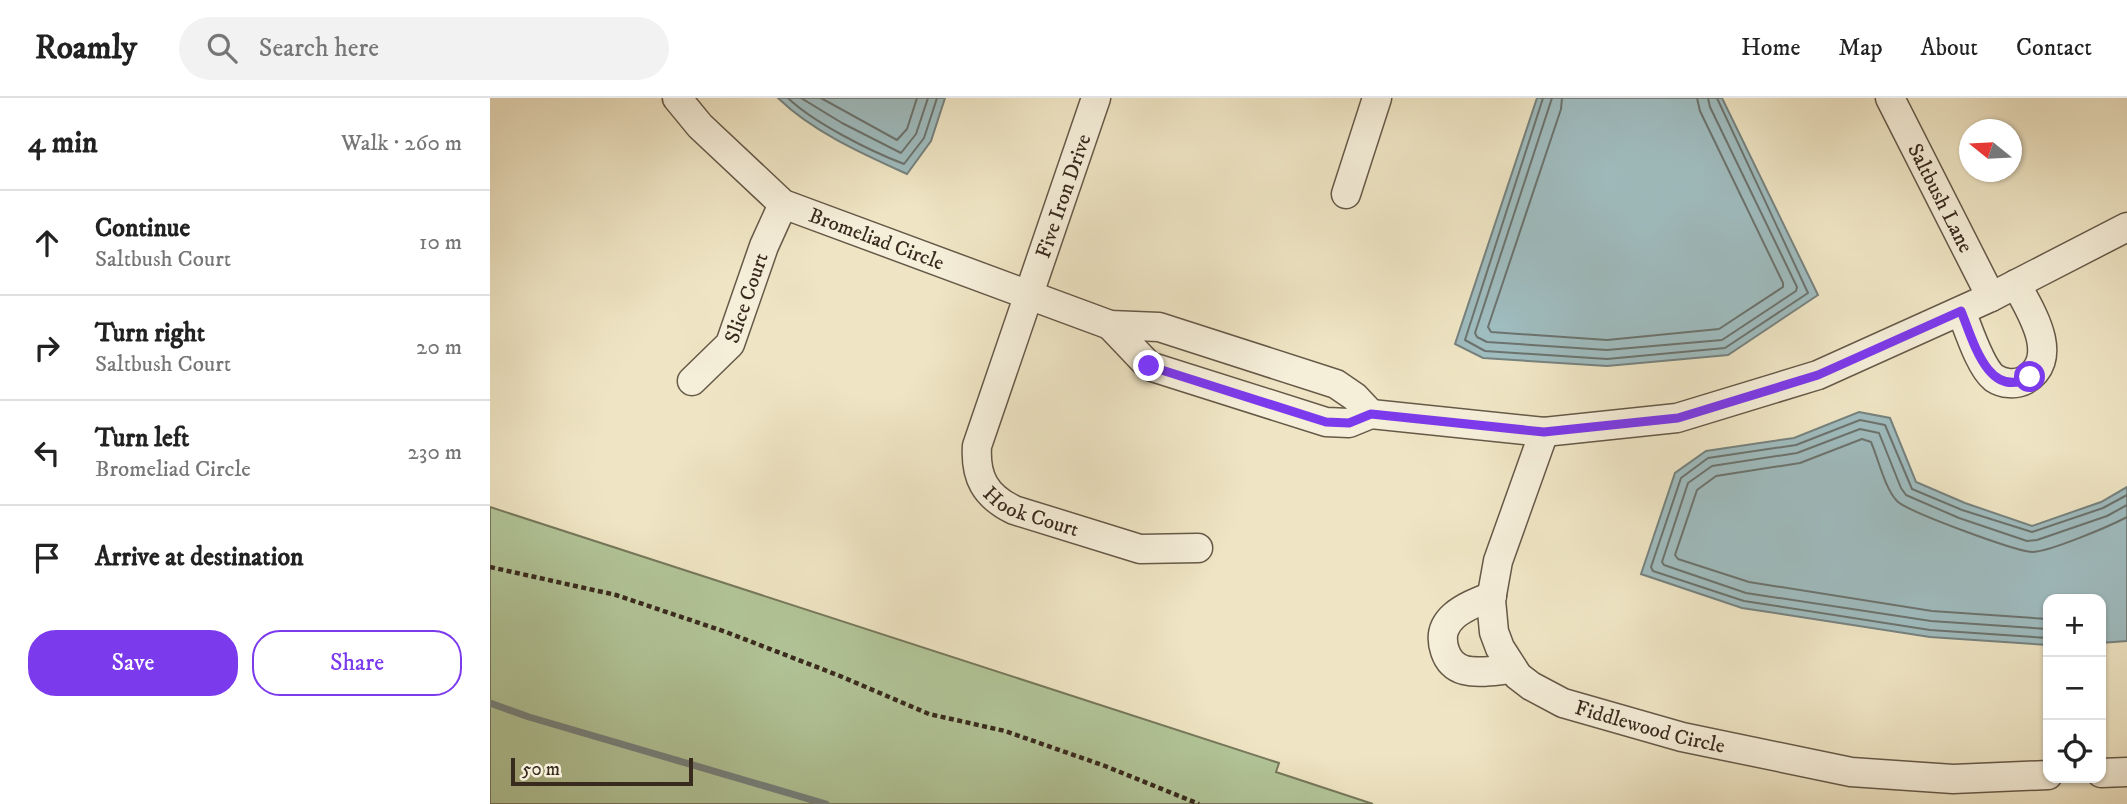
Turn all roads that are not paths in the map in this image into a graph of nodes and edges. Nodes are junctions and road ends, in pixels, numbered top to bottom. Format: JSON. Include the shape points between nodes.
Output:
{"nodes":[{"id":1,"x":677,"y":98,"type":"edge"},
{"id":2,"x":1096,"y":98,"type":"edge"},
{"id":3,"x":1377,"y":98,"type":"edge"},
{"id":4,"x":1890,"y":98,"type":"edge"},
{"id":5,"x":1346,"y":194,"type":"dead end"},
{"id":6,"x":783,"y":204,"type":"junction"},
{"id":7,"x":2127,"y":227,"type":"edge"},
{"id":8,"x":2016,"y":284,"type":"junction"},
{"id":9,"x":1030,"y":295,"type":"junction"},
{"id":10,"x":1991,"y":297,"type":"junction"},
{"id":11,"x":1961,"y":311,"type":"junction"},
{"id":12,"x":1110,"y":325,"type":"junction"},
{"id":13,"x":692,"y":381,"type":"dead end"},
{"id":14,"x":1371,"y":414,"type":"junction"},
{"id":15,"x":1544,"y":432,"type":"junction"},
{"id":16,"x":1198,"y":548,"type":"dead end"},
{"id":17,"x":1492,"y":596,"type":"junction"},
{"id":18,"x":1513,"y":669,"type":"junction"},
{"id":19,"x":2127,"y":772,"type":"edge"},
{"id":20,"x":2106,"y":773,"type":"edge"},
{"id":21,"x":2043,"y":775,"type":"edge"}],
"edges":[{"from":1,"to":6,"type":"street","name":"Bromeliad Circle","via":[[700,126]]},
{"from":2,"to":9,"type":"street","name":"Five Iron Drive"},
{"from":3,"to":5,"type":"street"},
{"from":4,"to":10,"type":"street","name":"Saltbush Lane"},
{"from":6,"to":9,"type":"street","name":"Bromeliad Circle"},
{"from":6,"to":13,"type":"street","name":"Slice Court","via":[[730,344]]},
{"from":7,"to":8,"type":"street","name":"Bromeliad Circle"},
{"from":8,"to":10,"type":"street","name":"Bromeliad Circle"},
{"from":8,"to":11,"type":"street","via":[[2041,335],[2043,351],[2030,377],[2019,383],[1994,378]]},
{"from":9,"to":12,"type":"street","name":"Bromeliad Circle"},
{"from":9,"to":16,"type":"street","name":"Hook Court","via":[[977,446],[977,470],[984,485],[1002,505],[1014,510],[1140,550]]},
{"from":10,"to":11,"type":"street","name":"Bromeliad Circle"},
{"from":11,"to":15,"type":"street","name":"Bromeliad Circle","via":[[1818,375],[1678,418]]},
{"from":12,"to":14,"type":"street","name":"Bromeliad Circle","via":[[1159,327],[1336,384]]},
{"from":12,"to":14,"type":"street","name":"Bromeliad Circle","via":[[1149,366],[1326,422],[1349,423]]},
{"from":14,"to":15,"type":"street","name":"Bromeliad Circle"},
{"from":15,"to":17,"type":"street","name":"Fiddlewood Circle","via":[[1498,561]]},
{"from":17,"to":18,"type":"street","name":"Fiddlewood Circle","via":[[1494,632]]},
{"from":17,"to":18,"type":"street","via":[[1450,619],[1444,648],[1454,665],[1463,670]]},
{"from":18,"to":21,"type":"street","name":"Fiddlewood Circle","via":[[1531,686],[1563,702],[1682,737],[1851,772],[1953,779]]},
{"from":19,"to":20,"type":"street"}]}
